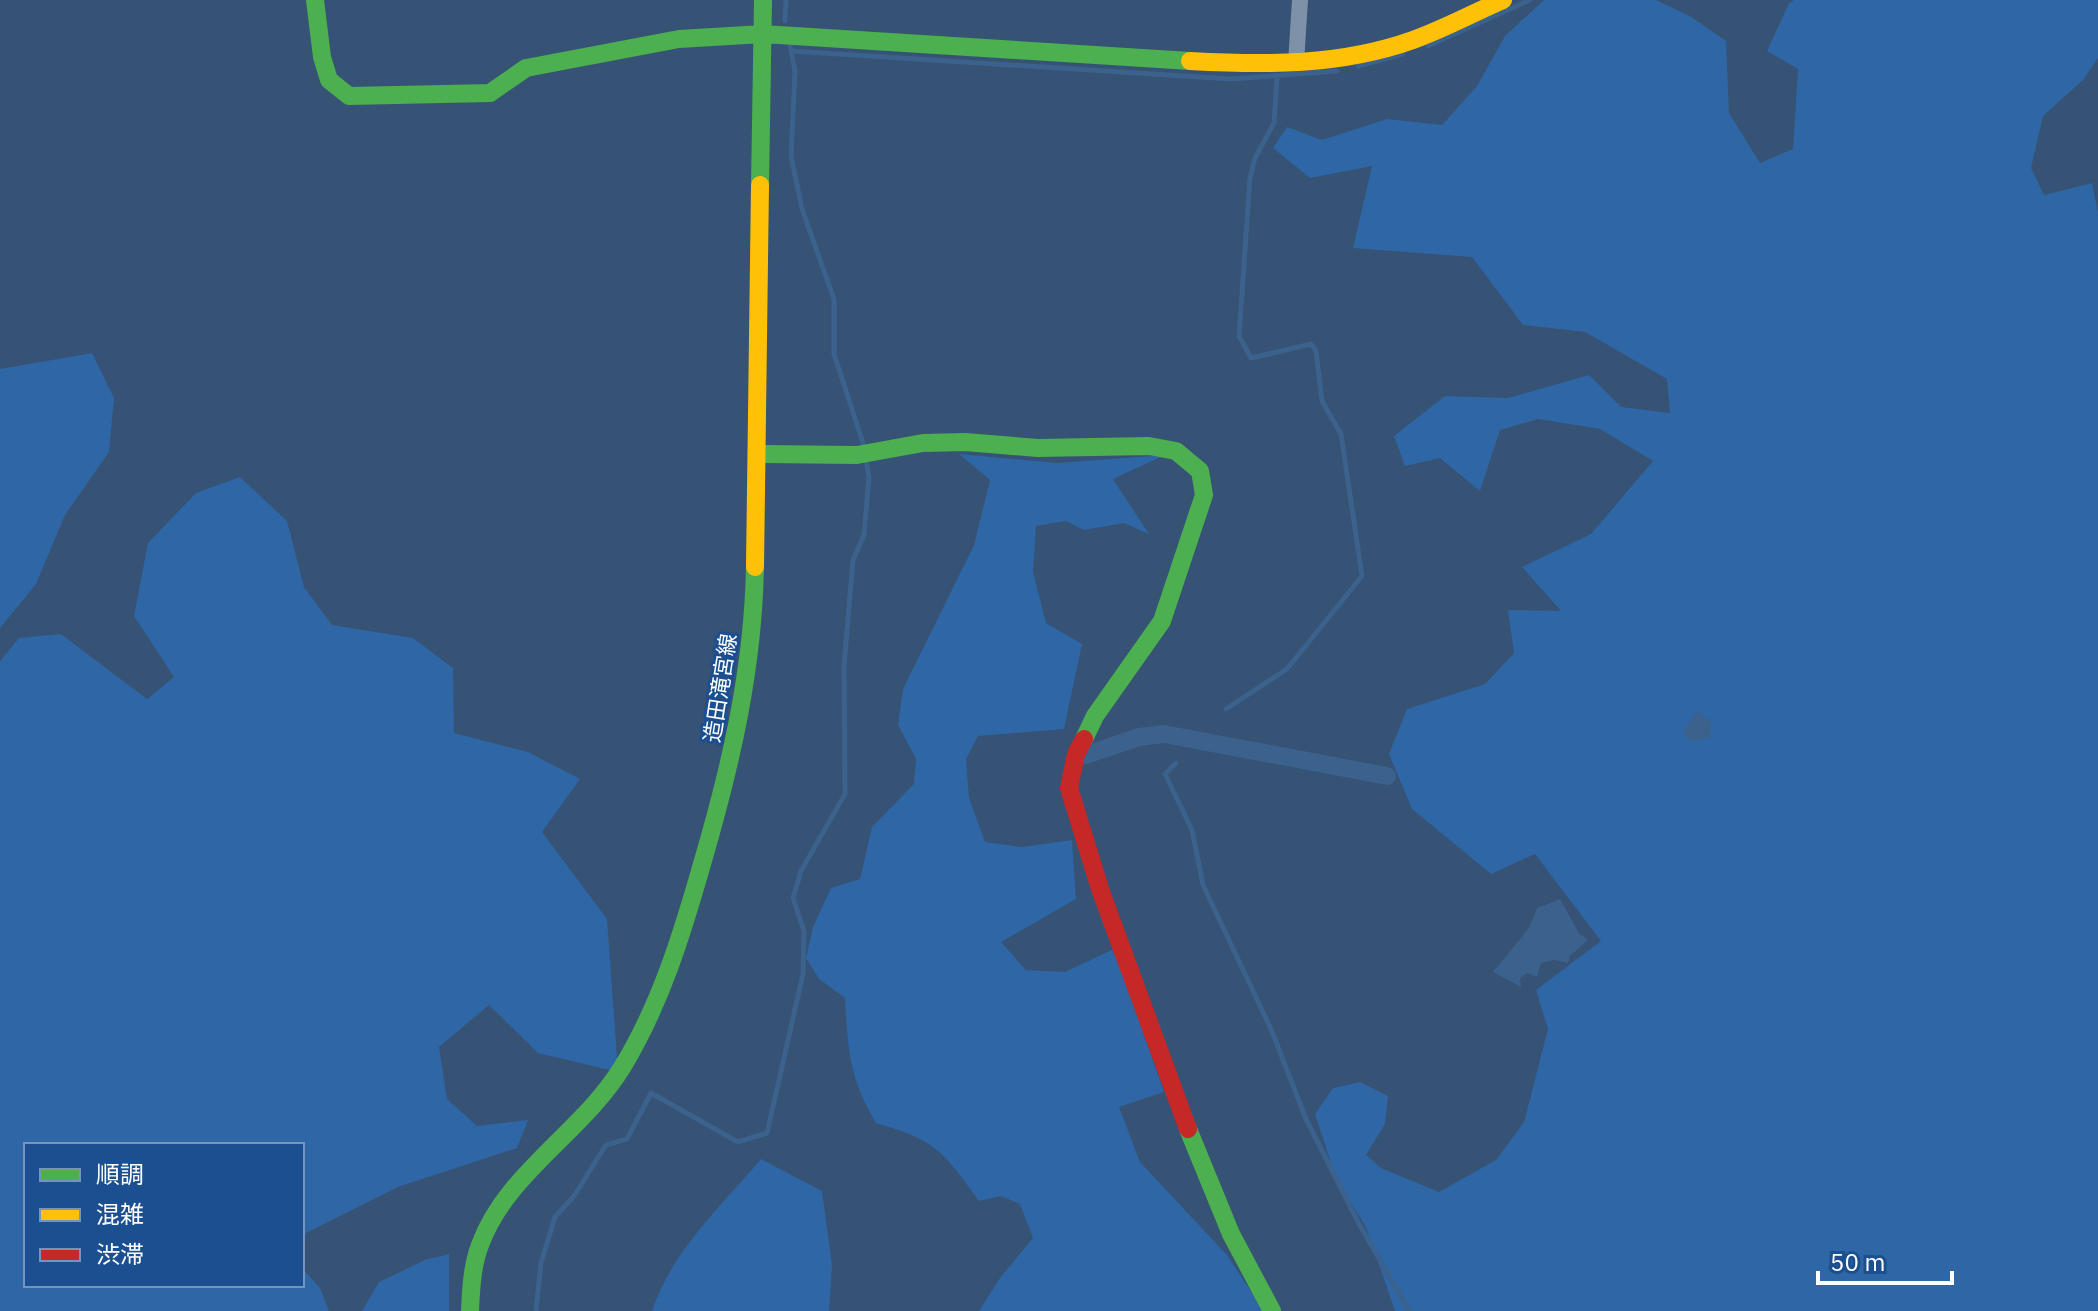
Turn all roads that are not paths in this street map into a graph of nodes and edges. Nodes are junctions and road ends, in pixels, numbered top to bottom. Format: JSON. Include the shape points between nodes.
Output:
{"nodes":[{"id":1,"x":315,"y":0,"type":"edge"},
{"id":2,"x":763,"y":0,"type":"edge"},
{"id":3,"x":1300,"y":0,"type":"edge"},
{"id":4,"x":1503,"y":0,"type":"edge"},
{"id":5,"x":763,"y":34,"type":"junction"},
{"id":6,"x":1296,"y":63,"type":"junction"},
{"id":7,"x":758,"y":454,"type":"junction"},
{"id":8,"x":470,"y":1311,"type":"edge"},
{"id":9,"x":1272,"y":1311,"type":"edge"}],
"edges":[{"from":1,"to":5,"type":"street","via":[[329,80],[349,96],[490,93],[526,68],[679,39]]},
{"from":2,"to":5,"type":"street","name":"造田滝宮線"},
{"from":3,"to":6,"type":"street"},
{"from":4,"to":6,"type":"street","via":[[1413,40]]},
{"from":5,"to":6,"type":"street","via":[[994,51]]},
{"from":5,"to":7,"type":"street","name":"造田滝宮線"},
{"from":7,"to":8,"type":"street","name":"造田滝宮線","via":[[750,679],[731,768],[683,930],[641,1034],[618,1072],[591,1110],[494,1212],[476,1256]]},
{"from":7,"to":9,"type":"street","via":[[866,454],[951,442],[1038,448],[1149,446],[1176,451],[1200,471],[1204,495],[1162,621],[1095,716],[1076,754],[1069,788],[1100,889],[1205,1174]]}]}
